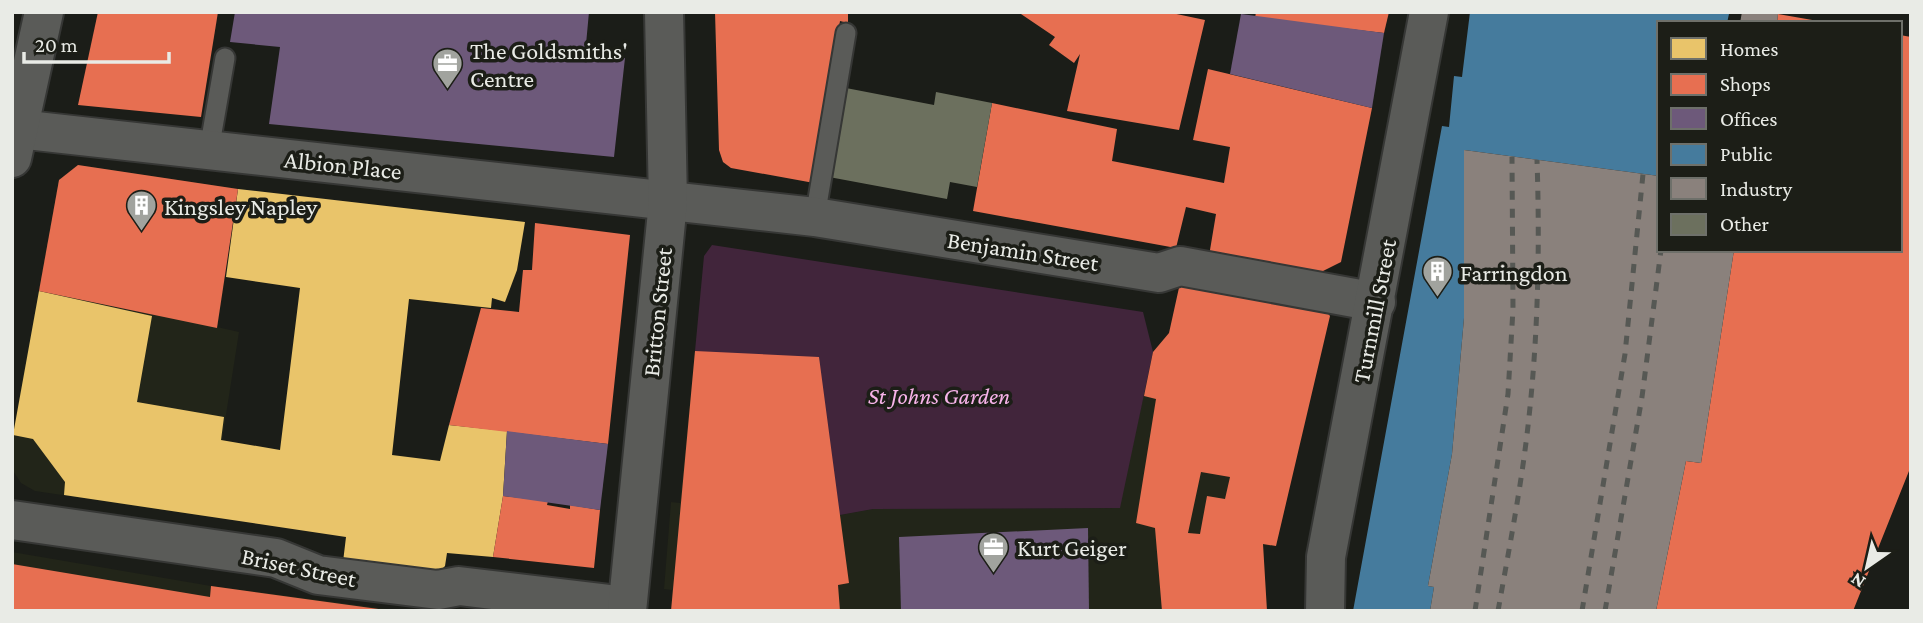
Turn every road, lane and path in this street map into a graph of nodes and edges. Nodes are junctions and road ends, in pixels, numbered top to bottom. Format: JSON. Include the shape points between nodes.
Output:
{"nodes":[{"id":1,"x":44,"y":12,"type":"edge"},
{"id":2,"x":664,"y":12,"type":"edge"},
{"id":3,"x":1429,"y":12,"type":"edge"},
{"id":4,"x":846,"y":33,"type":"dead end"},
{"id":5,"x":225,"y":58,"type":"dead end"},
{"id":6,"x":15,"y":144,"type":"edge"},
{"id":7,"x":209,"y":150,"type":"junction"},
{"id":8,"x":668,"y":202,"type":"junction"},
{"id":9,"x":815,"y":217,"type":"junction"},
{"id":10,"x":1376,"y":302,"type":"junction"},
{"id":11,"x":12,"y":520,"type":"edge"},
{"id":12,"x":627,"y":608,"type":"edge"},
{"id":13,"x":1325,"y":611,"type":"edge"}],
"edges":[{"from":1,"to":6,"type":"street"},
{"from":2,"to":8,"type":"street","name":"Britton Street"},
{"from":3,"to":10,"type":"street","name":"Turnmill Street"},
{"from":4,"to":9,"type":"lane"},
{"from":5,"to":7,"type":"lane"},
{"from":6,"to":7,"type":"street","name":"Albion Place"},
{"from":7,"to":8,"type":"street","name":"Albion Place"},
{"from":8,"to":9,"type":"street","name":"Benjamin Street"},
{"from":8,"to":12,"type":"street","name":"Britton Street"},
{"from":9,"to":10,"type":"street","name":"Benjamin Street","via":[[1159,273],[1180,266]]},
{"from":10,"to":13,"type":"street","name":"Turnmill Street","via":[[1326,557]]},
{"from":11,"to":12,"type":"street","name":"Briset Street","via":[[276,558],[318,575],[438,590],[459,586]]}]}
